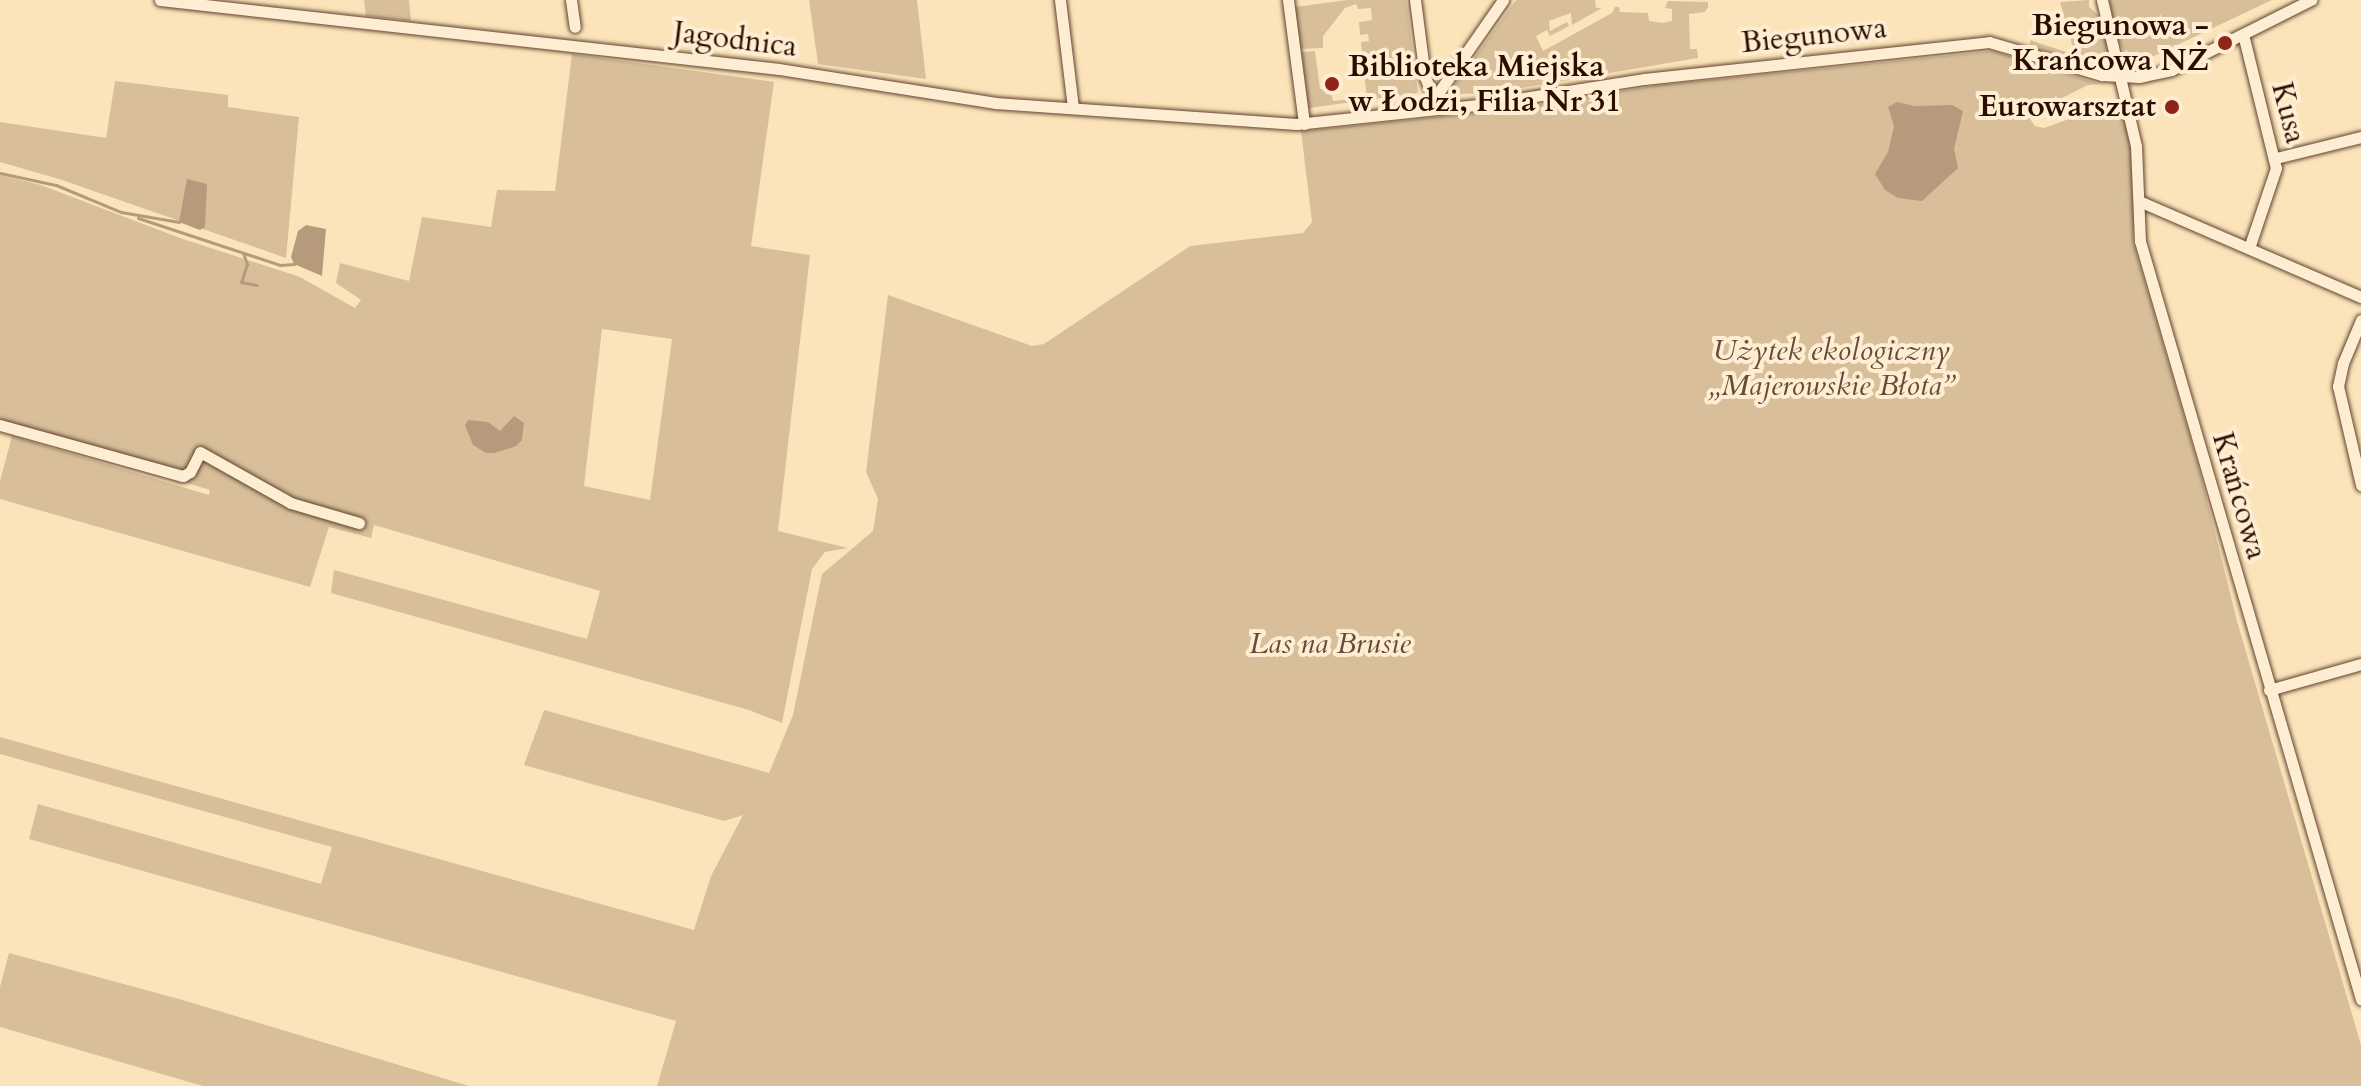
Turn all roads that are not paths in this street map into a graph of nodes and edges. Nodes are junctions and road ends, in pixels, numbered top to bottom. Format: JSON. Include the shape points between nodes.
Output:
{"nodes":[{"id":1,"x":160,"y":0,"type":"edge"},
{"id":2,"x":571,"y":0,"type":"edge"},
{"id":3,"x":1060,"y":0,"type":"edge"},
{"id":4,"x":1288,"y":0,"type":"edge"},
{"id":5,"x":1415,"y":0,"type":"edge"},
{"id":6,"x":1503,"y":0,"type":"edge"},
{"id":7,"x":2102,"y":0,"type":"edge"},
{"id":8,"x":2311,"y":0,"type":"edge"},
{"id":9,"x":575,"y":27,"type":"dead end"},
{"id":10,"x":2243,"y":34,"type":"junction"},
{"id":11,"x":2120,"y":77,"type":"junction"},
{"id":12,"x":1434,"y":103,"type":"junction"},
{"id":13,"x":1073,"y":107,"type":"junction"},
{"id":14,"x":1304,"y":124,"type":"junction"},
{"id":15,"x":2361,"y":137,"type":"edge"},
{"id":16,"x":2276,"y":158,"type":"junction"},
{"id":17,"x":2139,"y":201,"type":"junction"},
{"id":18,"x":2249,"y":248,"type":"junction"},
{"id":19,"x":2361,"y":297,"type":"edge"},
{"id":20,"x":2361,"y":320,"type":"edge"},
{"id":21,"x":0,"y":425,"type":"edge"},
{"id":22,"x":2361,"y":485,"type":"edge"},
{"id":23,"x":359,"y":523,"type":"dead end"},
{"id":24,"x":2361,"y":664,"type":"edge"},
{"id":25,"x":2269,"y":690,"type":"junction"},
{"id":26,"x":2361,"y":999,"type":"edge"}],
"edges":[{"from":1,"to":13,"type":"street","name":"Jagodnica","via":[[779,69],[970,100]]},
{"from":2,"to":9,"type":"street"},
{"from":3,"to":13,"type":"street"},
{"from":4,"to":14,"type":"street"},
{"from":5,"to":12,"type":"street","via":[[1425,77]]},
{"from":6,"to":12,"type":"street"},
{"from":7,"to":11,"type":"street","name":"Krańcowa"},
{"from":8,"to":10,"type":"street","name":"Biegunowa"},
{"from":10,"to":11,"type":"street","name":"Biegunowa","via":[[2171,70]]},
{"from":10,"to":16,"type":"street","name":"Kusa"},
{"from":11,"to":12,"type":"street","name":"Biegunowa","via":[[1992,42],[1658,77],[1504,101]]},
{"from":11,"to":17,"type":"street","name":"Krańcowa","via":[[2136,146]]},
{"from":12,"to":14,"type":"street","name":"Biegunowa"},
{"from":13,"to":14,"type":"street","name":"Jagodnica"},
{"from":15,"to":16,"type":"street"},
{"from":16,"to":18,"type":"street","name":"Kusa","via":[[2274,180]]},
{"from":17,"to":18,"type":"street"},
{"from":17,"to":25,"type":"street","name":"Krańcowa","via":[[2140,241]]},
{"from":18,"to":19,"type":"street"},
{"from":20,"to":22,"type":"street","via":[[2338,386]]},
{"from":21,"to":23,"type":"street","via":[[183,476],[200,452],[291,503]]},
{"from":24,"to":25,"type":"street"},
{"from":25,"to":26,"type":"street","name":"Krańcowa"}]}
